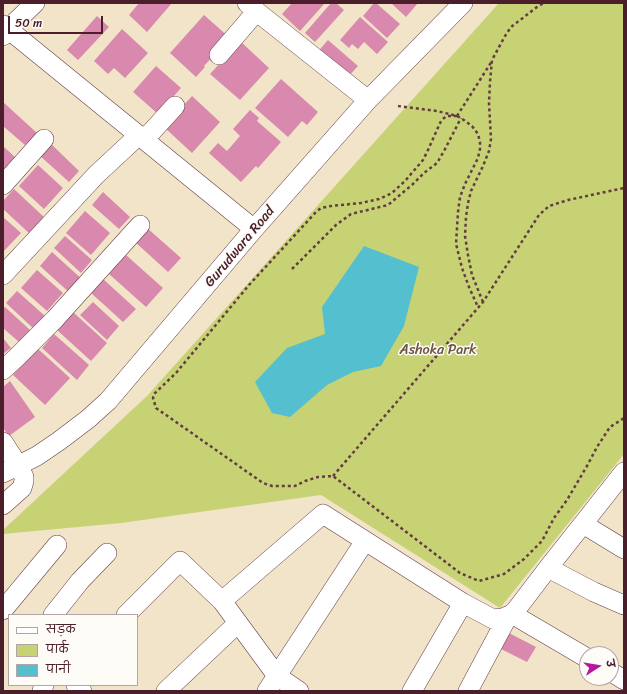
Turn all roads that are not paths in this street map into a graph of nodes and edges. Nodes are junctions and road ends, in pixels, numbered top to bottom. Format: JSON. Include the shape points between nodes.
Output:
{"nodes":[{"id":1,"x":35,"y":3,"type":"edge"},
{"id":2,"x":463,"y":3,"type":"edge"},
{"id":3,"x":252,"y":7,"type":"edge"},
{"id":4,"x":5,"y":30,"type":"edge"},
{"id":5,"x":219,"y":55,"type":"dead end"},
{"id":6,"x":368,"y":100,"type":"junction"},
{"id":7,"x":175,"y":106,"type":"dead end"},
{"id":8,"x":142,"y":137,"type":"junction"},
{"id":9,"x":44,"y":139,"type":"dead end"},
{"id":10,"x":3,"y":185,"type":"edge"},
{"id":11,"x":140,"y":225,"type":"dead end"},
{"id":12,"x":254,"y":229,"type":"junction"},
{"id":13,"x":3,"y":275,"type":"edge"},
{"id":14,"x":3,"y":370,"type":"edge"},
{"id":15,"x":3,"y":442,"type":"edge"},
{"id":16,"x":10,"y":469,"type":"edge"},
{"id":17,"x":624,"y":472,"type":"edge"},
{"id":18,"x":3,"y":505,"type":"edge"},
{"id":19,"x":583,"y":524,"type":"junction"},
{"id":20,"x":365,"y":541,"type":"junction"},
{"id":21,"x":58,"y":545,"type":"dead end"},
{"id":22,"x":624,"y":549,"type":"edge"},
{"id":23,"x":107,"y":553,"type":"dead end"},
{"id":24,"x":548,"y":568,"type":"junction"},
{"id":25,"x":222,"y":602,"type":"junction"},
{"id":26,"x":463,"y":603,"type":"junction"},
{"id":27,"x":624,"y":605,"type":"edge"},
{"id":28,"x":3,"y":610,"type":"edge"},
{"id":29,"x":54,"y":614,"type":"edge"},
{"id":30,"x":127,"y":614,"type":"edge"},
{"id":31,"x":510,"y":615,"type":"junction"},
{"id":32,"x":238,"y":623,"type":"junction"},
{"id":33,"x":579,"y":654,"type":"edge"},
{"id":34,"x":272,"y":684,"type":"edge"},
{"id":35,"x":166,"y":691,"type":"edge"},
{"id":36,"x":299,"y":691,"type":"edge"},
{"id":37,"x":412,"y":691,"type":"edge"},
{"id":38,"x":468,"y":691,"type":"edge"}],
"edges":[{"from":1,"to":4,"type":"street"},
{"from":2,"to":6,"type":"street","name":"Gurudwara Road"},
{"from":3,"to":5,"type":"street"},
{"from":3,"to":6,"type":"street"},
{"from":4,"to":8,"type":"street","via":[[75,82]]},
{"from":6,"to":12,"type":"street","name":"Gurudwara Road"},
{"from":7,"to":8,"type":"street"},
{"from":8,"to":12,"type":"street"},
{"from":8,"to":13,"type":"street","via":[[96,175]]},
{"from":9,"to":10,"type":"street"},
{"from":11,"to":14,"type":"street","via":[[55,319]]},
{"from":12,"to":16,"type":"street","name":"Gurudwara Road","via":[[108,401],[60,441]]},
{"from":15,"to":16,"type":"street"},
{"from":16,"to":18,"type":"street","via":[[24,477],[24,483],[22,488]]},
{"from":17,"to":19,"type":"street"},
{"from":19,"to":22,"type":"street"},
{"from":19,"to":24,"type":"street"},
{"from":20,"to":25,"type":"street","via":[[323,514]]},
{"from":20,"to":26,"type":"street"},
{"from":20,"to":34,"type":"street"},
{"from":21,"to":28,"type":"street"},
{"from":23,"to":29,"type":"street"},
{"from":24,"to":27,"type":"street"},
{"from":24,"to":31,"type":"street"},
{"from":25,"to":30,"type":"street","via":[[180,561]]},
{"from":25,"to":32,"type":"street"},
{"from":26,"to":31,"type":"street","via":[[492,619]]},
{"from":26,"to":37,"type":"street"},
{"from":31,"to":33,"type":"street"},
{"from":31,"to":38,"type":"street"},
{"from":32,"to":34,"type":"street"},
{"from":32,"to":35,"type":"street"},
{"from":34,"to":36,"type":"street"}]}
